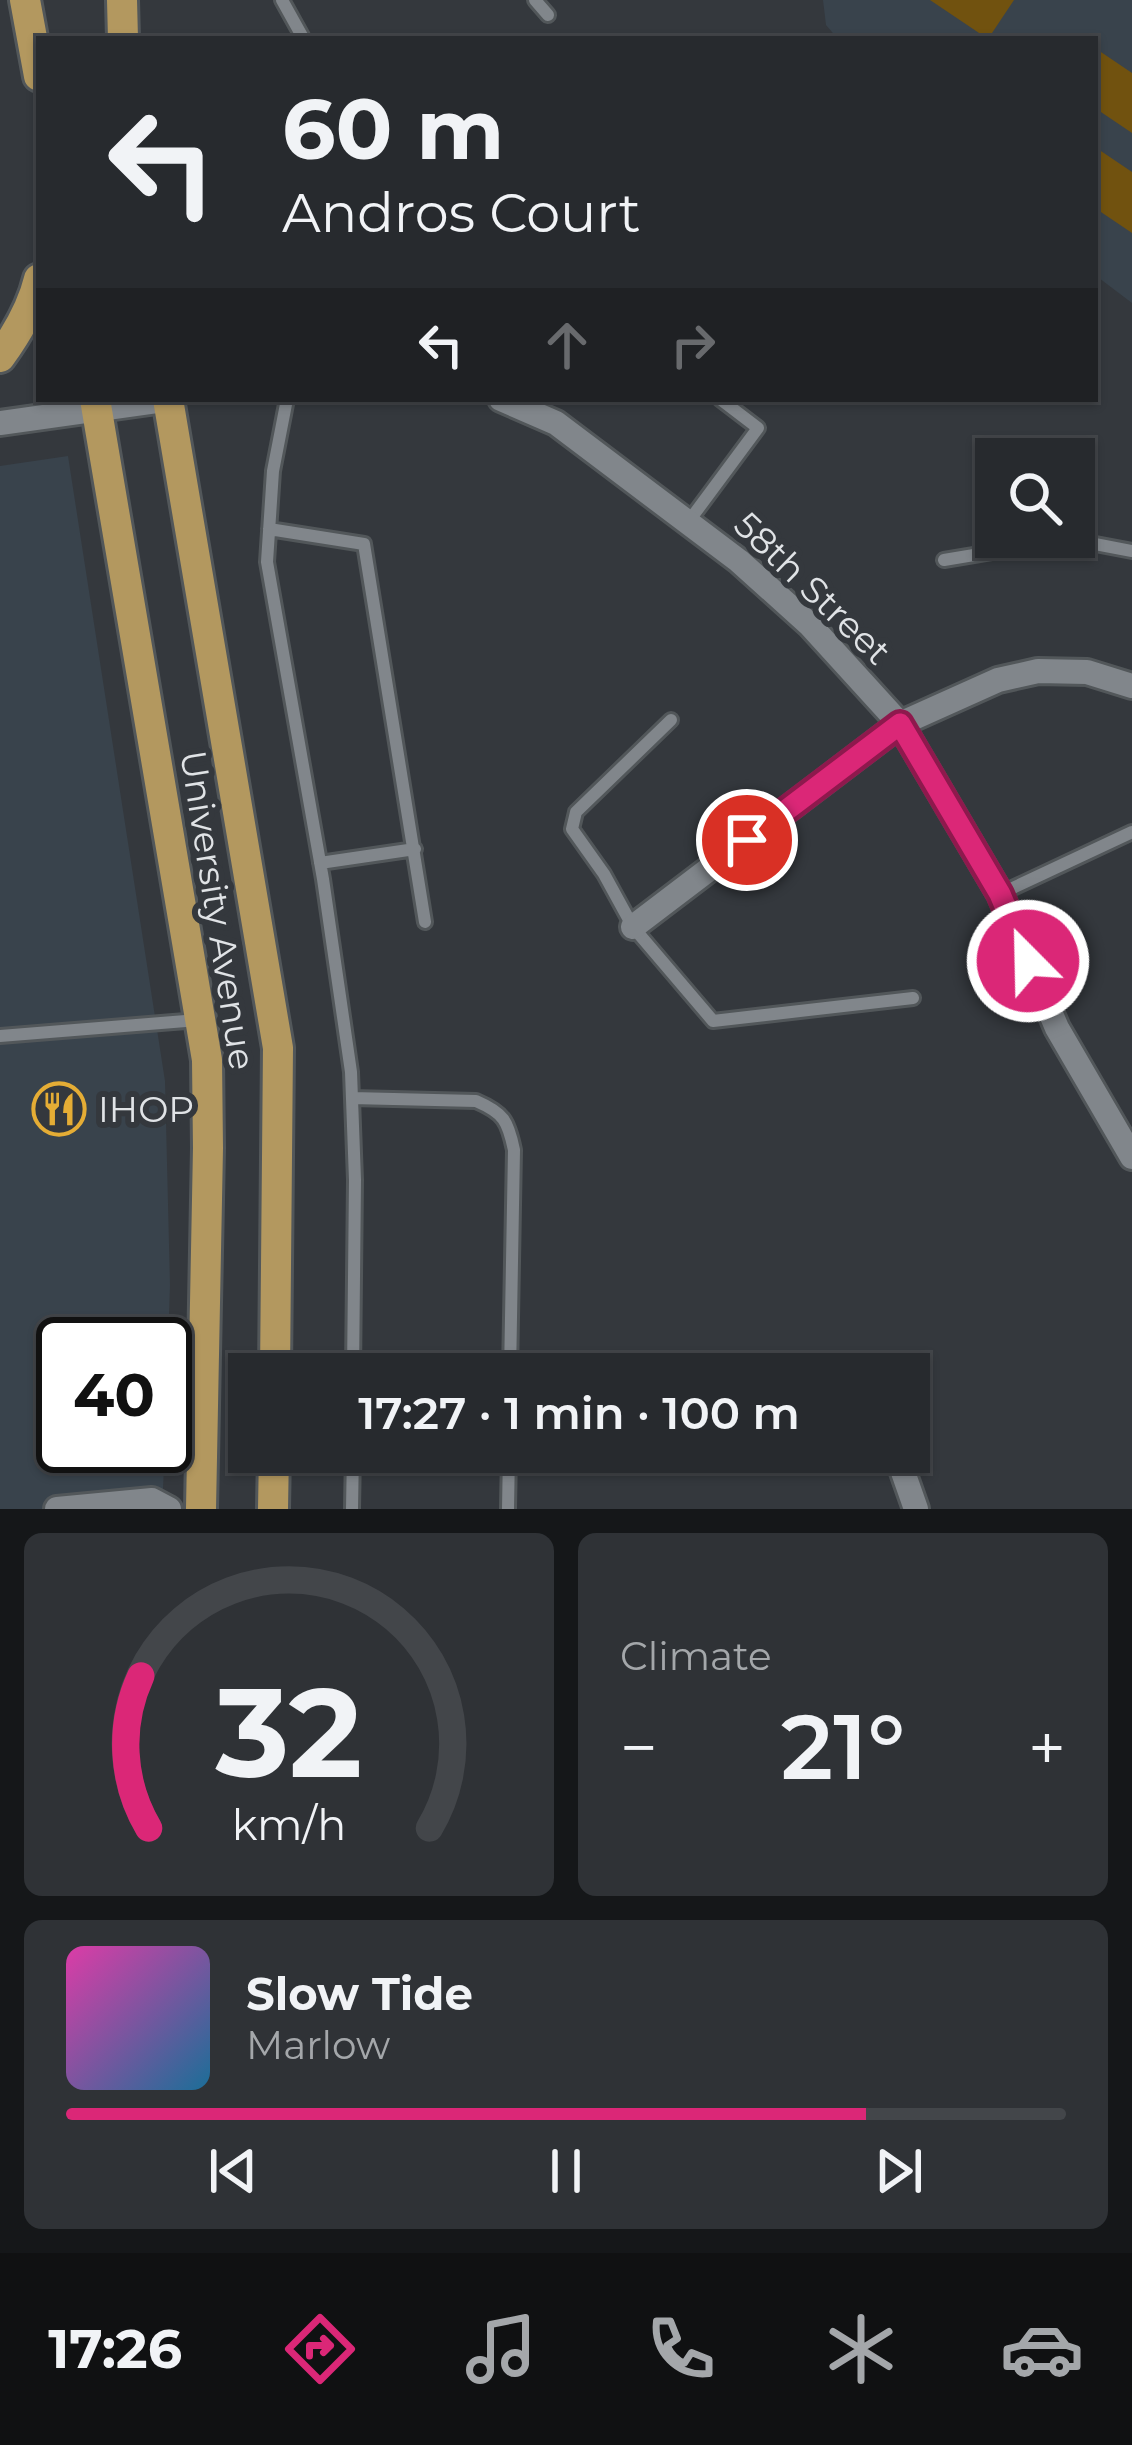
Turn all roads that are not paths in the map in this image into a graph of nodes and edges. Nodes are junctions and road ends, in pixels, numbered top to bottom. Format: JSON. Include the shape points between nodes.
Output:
{"nodes":[{"id":1,"x":26,"y":0,"type":"edge"},
{"id":2,"x":122,"y":0,"type":"edge"},
{"id":3,"x":282,"y":0,"type":"edge"},
{"id":4,"x":535,"y":0,"type":"edge"},
{"id":5,"x":548,"y":15,"type":"dead end"},
{"id":6,"x":122,"y":36,"type":"edge"},
{"id":7,"x":302,"y":36,"type":"dead end"},
{"id":8,"x":36,"y":58,"type":"edge"},
{"id":9,"x":36,"y":290,"type":"edge"},
{"id":10,"x":0,"y":357,"type":"edge"},
{"id":11,"x":170,"y":402,"type":"edge"},
{"id":12,"x":286,"y":402,"type":"edge"},
{"id":13,"x":508,"y":402,"type":"edge"},
{"id":14,"x":724,"y":402,"type":"edge"},
{"id":15,"x":96,"y":404,"type":"edge"},
{"id":16,"x":0,"y":423,"type":"edge"},
{"id":17,"x":689,"y":521,"type":"junction"},
{"id":18,"x":269,"y":529,"type":"junction"},
{"id":19,"x":1132,"y":551,"type":"edge"},
{"id":20,"x":944,"y":560,"type":"dead end"},
{"id":21,"x":1132,"y":686,"type":"edge"},
{"id":22,"x":671,"y":720,"type":"dead end"},
{"id":23,"x":900,"y":724,"type":"junction"},
{"id":24,"x":1132,"y":832,"type":"edge"},
{"id":25,"x":415,"y":849,"type":"junction"},
{"id":26,"x":320,"y":863,"type":"junction"},
{"id":27,"x":1000,"y":894,"type":"junction"},
{"id":28,"x":425,"y":922,"type":"dead end"},
{"id":29,"x":633,"y":927,"type":"junction"},
{"id":30,"x":913,"y":998,"type":"dead end"},
{"id":31,"x":200,"y":1020,"type":"junction"},
{"id":32,"x":0,"y":1036,"type":"edge"},
{"id":33,"x":352,"y":1098,"type":"junction"},
{"id":34,"x":1132,"y":1157,"type":"edge"},
{"id":35,"x":275,"y":1353,"type":"edge"},
{"id":36,"x":353,"y":1353,"type":"edge"},
{"id":37,"x":510,"y":1353,"type":"edge"},
{"id":38,"x":274,"y":1473,"type":"edge"},
{"id":39,"x":353,"y":1473,"type":"edge"},
{"id":40,"x":509,"y":1473,"type":"edge"},
{"id":41,"x":903,"y":1473,"type":"edge"},
{"id":42,"x":57,"y":1509,"type":"edge"},
{"id":43,"x":169,"y":1509,"type":"edge"},
{"id":44,"x":201,"y":1509,"type":"edge"},
{"id":45,"x":273,"y":1509,"type":"edge"},
{"id":46,"x":352,"y":1509,"type":"edge"},
{"id":47,"x":508,"y":1509,"type":"edge"},
{"id":48,"x":916,"y":1509,"type":"edge"}],
"edges":[{"from":1,"to":8,"type":"main road"},
{"from":2,"to":6,"type":"main road"},
{"from":3,"to":7,"type":"lane"},
{"from":4,"to":5,"type":"lane"},
{"from":9,"to":10,"type":"main road"},
{"from":11,"to":35,"type":"main road","name":"University Avenue","via":[[278,1048]]},
{"from":12,"to":18,"type":"lane"},
{"from":13,"to":17,"type":"street","name":"58th Street","via":[[556,423]]},
{"from":14,"to":17,"type":"lane","via":[[758,428]]},
{"from":15,"to":16,"type":"street"},
{"from":15,"to":31,"type":"main road","name":"University Avenue"},
{"from":17,"to":23,"type":"street","name":"58th Street","via":[[809,624]]},
{"from":18,"to":25,"type":"lane","via":[[364,544]]},
{"from":18,"to":26,"type":"lane","via":[[267,562]]},
{"from":19,"to":20,"type":"lane","via":[[1069,539]]},
{"from":21,"to":23,"type":"street","via":[[1087,672],[1038,671]]},
{"from":22,"to":29,"type":"lane","via":[[576,812],[572,829]]},
{"from":23,"to":27,"type":"street","name":"58th Street"},
{"from":23,"to":29,"type":"street"},
{"from":24,"to":27,"type":"lane"},
{"from":25,"to":26,"type":"lane"},
{"from":25,"to":28,"type":"lane"},
{"from":26,"to":33,"type":"lane"},
{"from":27,"to":34,"type":"street","name":"58th Street","via":[[1057,1028]]},
{"from":29,"to":30,"type":"lane","via":[[712,1021]]},
{"from":31,"to":32,"type":"lane"},
{"from":31,"to":44,"type":"main road","name":"University Avenue","via":[[208,1148]]},
{"from":33,"to":36,"type":"lane"},
{"from":33,"to":37,"type":"lane","via":[[476,1101],[509,1125]]},
{"from":38,"to":45,"type":"main road"},
{"from":39,"to":46,"type":"lane"},
{"from":40,"to":47,"type":"lane"},
{"from":41,"to":48,"type":"street"},
{"from":42,"to":43,"type":"street","via":[[152,1500]]}]}
